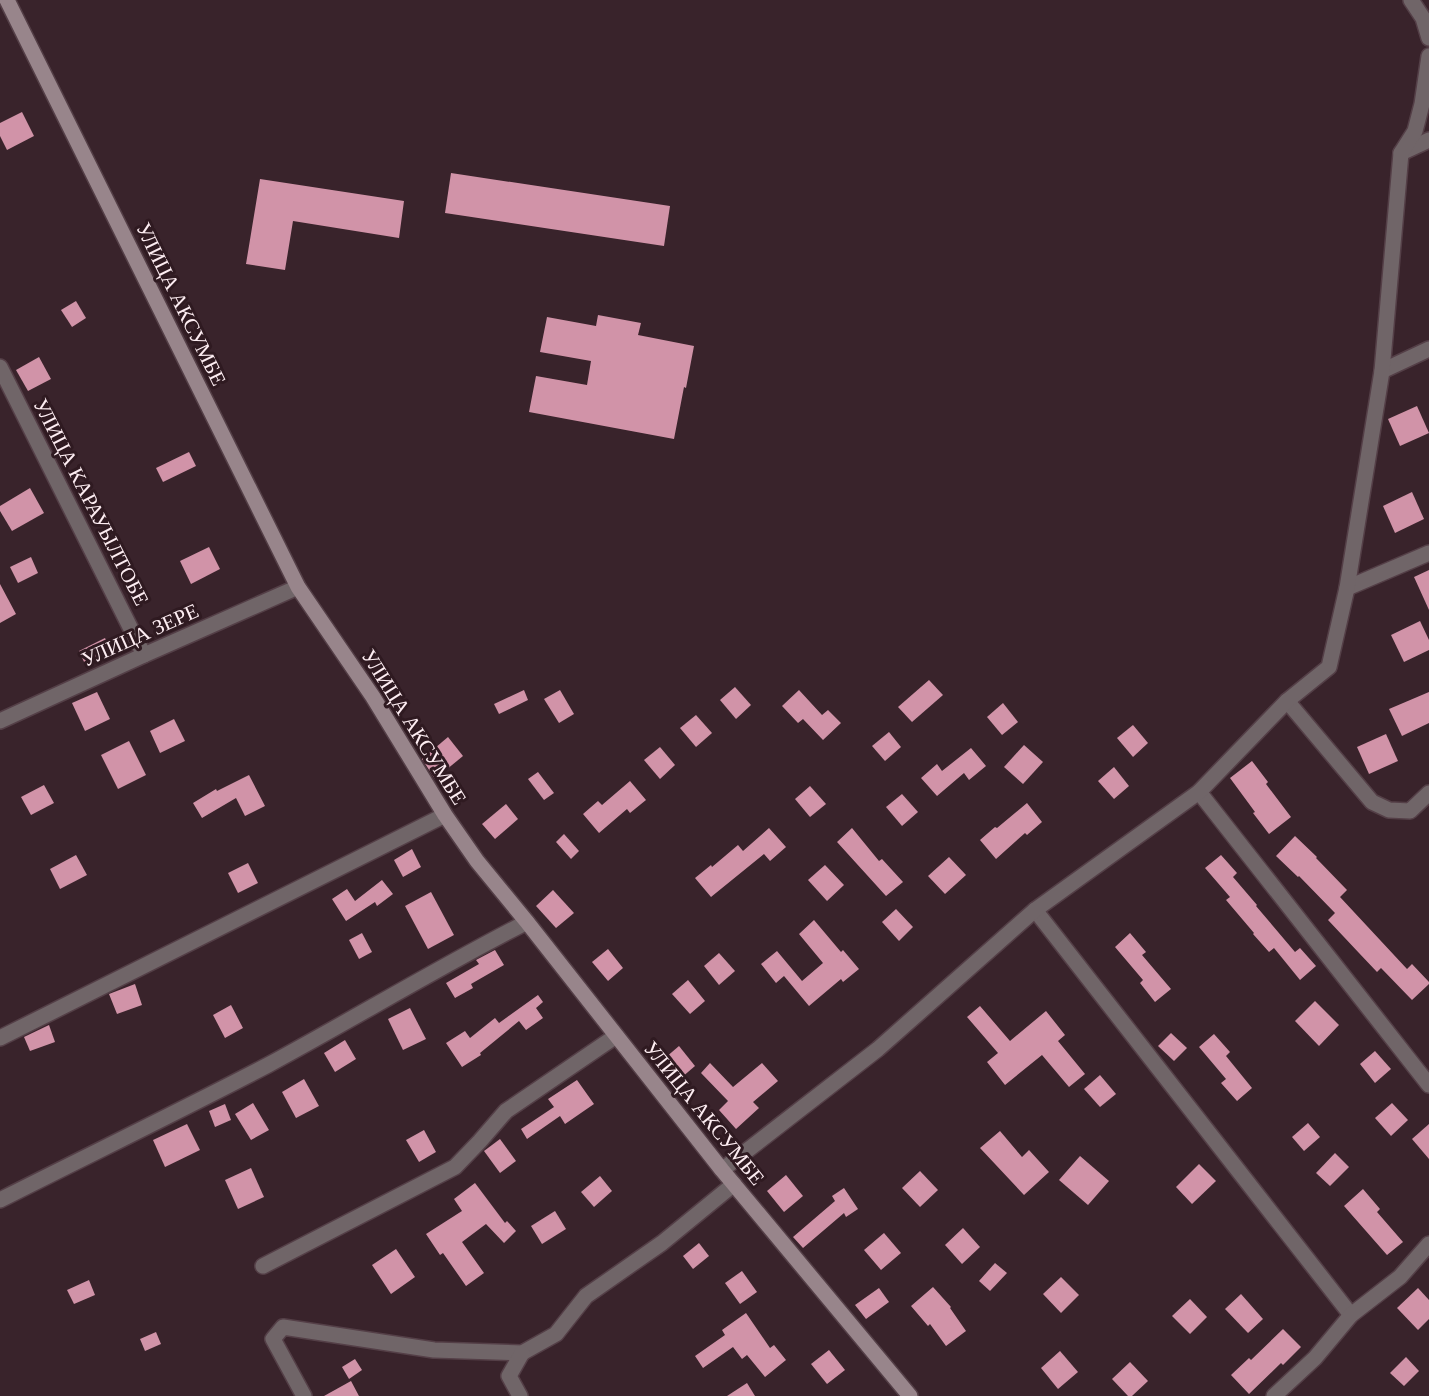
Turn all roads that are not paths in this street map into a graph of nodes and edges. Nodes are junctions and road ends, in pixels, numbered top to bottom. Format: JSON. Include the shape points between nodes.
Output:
{"nodes":[{"id":1,"x":7,"y":0,"type":"edge"},
{"id":2,"x":1411,"y":0,"type":"edge"},
{"id":3,"x":1429,"y":38,"type":"edge"},
{"id":4,"x":1429,"y":56,"type":"edge"},
{"id":5,"x":1429,"y":140,"type":"edge"},
{"id":6,"x":1401,"y":153,"type":"junction"},
{"id":7,"x":1429,"y":349,"type":"edge"},
{"id":8,"x":0,"y":367,"type":"edge"},
{"id":9,"x":1382,"y":370,"type":"junction"},
{"id":10,"x":1429,"y":554,"type":"edge"},
{"id":11,"x":298,"y":587,"type":"junction"},
{"id":12,"x":1347,"y":588,"type":"junction"},
{"id":13,"x":144,"y":655,"type":"junction"},
{"id":14,"x":1287,"y":701,"type":"junction"},
{"id":15,"x":0,"y":721,"type":"edge"},
{"id":16,"x":1199,"y":792,"type":"junction"},
{"id":17,"x":1429,"y":793,"type":"edge"},
{"id":18,"x":445,"y":815,"type":"junction"},
{"id":19,"x":1035,"y":910,"type":"junction"},
{"id":20,"x":527,"y":922,"type":"junction"},
{"id":21,"x":616,"y":1035,"type":"junction"},
{"id":22,"x":0,"y":1038,"type":"edge"},
{"id":23,"x":1429,"y":1084,"type":"edge"},
{"id":24,"x":722,"y":1170,"type":"junction"},
{"id":25,"x":734,"y":1184,"type":"junction"},
{"id":26,"x":0,"y":1200,"type":"edge"},
{"id":27,"x":1429,"y":1244,"type":"edge"},
{"id":28,"x":262,"y":1266,"type":"dead end"},
{"id":29,"x":1351,"y":1315,"type":"junction"},
{"id":30,"x":522,"y":1353,"type":"junction"},
{"id":31,"x":304,"y":1396,"type":"edge"},
{"id":32,"x":520,"y":1396,"type":"edge"},
{"id":33,"x":910,"y":1396,"type":"edge"},
{"id":34,"x":1274,"y":1396,"type":"edge"}],
"edges":[{"from":1,"to":11,"type":"main road","name":"УЛИЦА АКСУМБЕ"},
{"from":2,"to":3,"type":"street","via":[[1423,18]]},
{"from":4,"to":6,"type":"street","via":[[1415,131]]},
{"from":5,"to":6,"type":"street"},
{"from":6,"to":9,"type":"street"},
{"from":7,"to":9,"type":"street"},
{"from":8,"to":13,"type":"street","name":"УЛИЦА КАРАУЫЛТОБЕ"},
{"from":9,"to":12,"type":"street"},
{"from":10,"to":12,"type":"street"},
{"from":11,"to":13,"type":"street","name":"УЛИЦА ЗЕРЕ"},
{"from":11,"to":18,"type":"main road","name":"УЛИЦА АКСУМБЕ","via":[[373,697]]},
{"from":12,"to":14,"type":"street","via":[[1329,667]]},
{"from":13,"to":15,"type":"street","name":"УЛИЦА ЗЕРЕ"},
{"from":14,"to":16,"type":"street"},
{"from":14,"to":17,"type":"street","via":[[1372,802],[1389,810],[1410,811]]},
{"from":16,"to":19,"type":"street"},
{"from":16,"to":23,"type":"street"},
{"from":18,"to":20,"type":"main road","name":"УЛИЦА АКСУМБЕ"},
{"from":18,"to":22,"type":"street"},
{"from":19,"to":24,"type":"street","via":[[878,1049]]},
{"from":19,"to":29,"type":"street"},
{"from":20,"to":21,"type":"main road","name":"УЛИЦА АКСУМБЕ"},
{"from":20,"to":26,"type":"street","via":[[267,1065]]},
{"from":21,"to":24,"type":"main road","name":"УЛИЦА АКСУМБЕ"},
{"from":21,"to":28,"type":"street","via":[[506,1111],[455,1167]]},
{"from":24,"to":25,"type":"main road","name":"УЛИЦА АКСУМБЕ"},
{"from":25,"to":30,"type":"street","via":[[662,1243],[586,1296],[556,1334]]},
{"from":25,"to":33,"type":"main road","name":"УЛИЦА АКСУМБЕ"},
{"from":27,"to":29,"type":"street","via":[[1400,1277]]},
{"from":29,"to":34,"type":"street","via":[[1315,1358]]},
{"from":30,"to":31,"type":"street","via":[[434,1350],[283,1327],[273,1339]]},
{"from":30,"to":32,"type":"street","via":[[509,1376]]}]}
